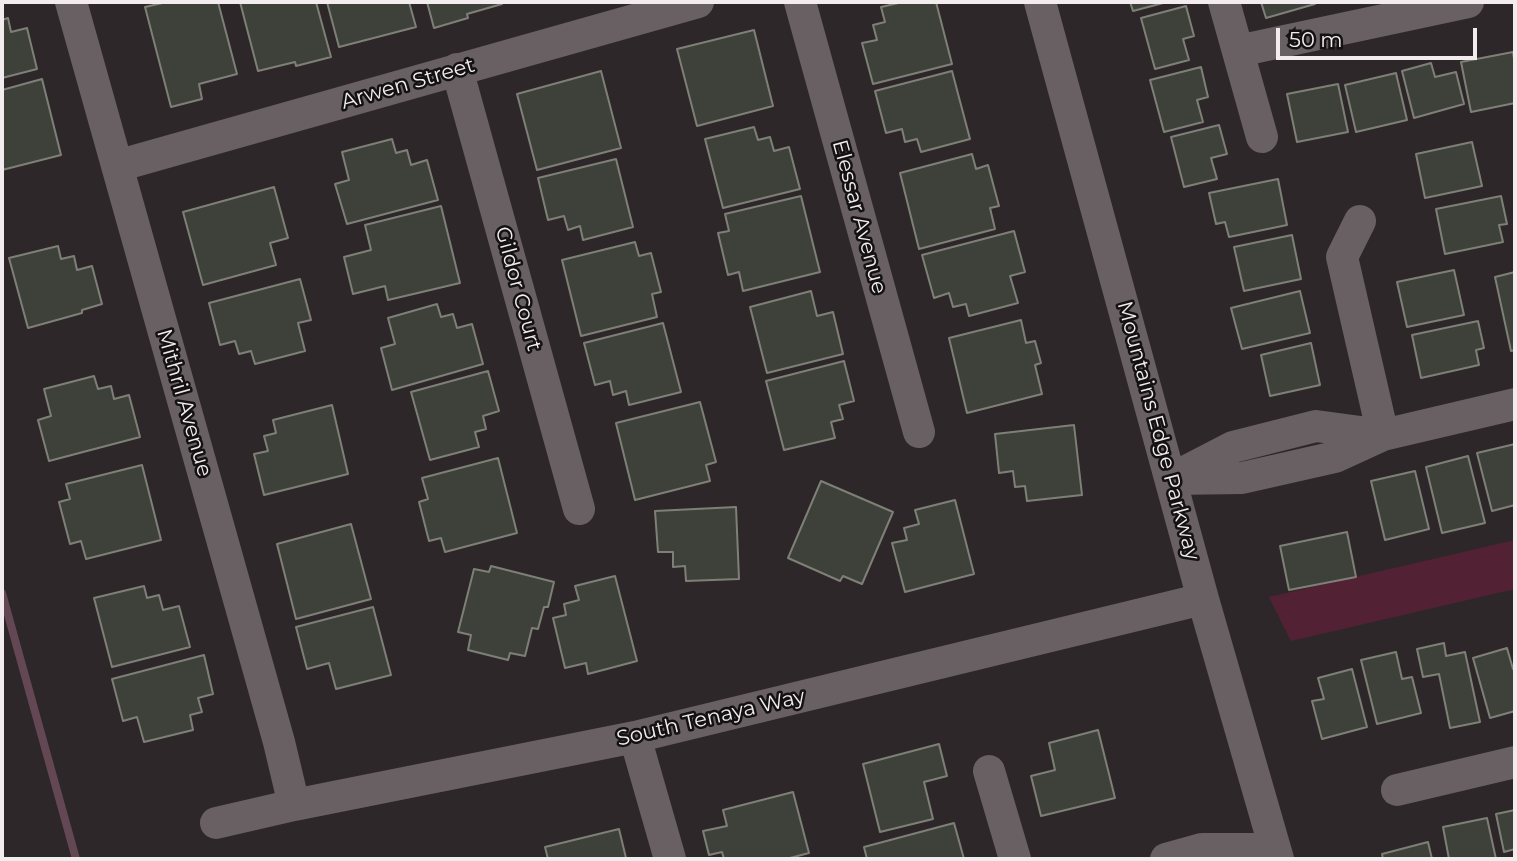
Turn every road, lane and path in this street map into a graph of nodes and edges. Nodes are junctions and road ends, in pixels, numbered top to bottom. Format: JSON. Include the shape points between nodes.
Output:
{"nodes":[{"id":1,"x":71,"y":2,"type":"edge"},
{"id":2,"x":698,"y":2,"type":"edge"},
{"id":3,"x":800,"y":2,"type":"edge"},
{"id":4,"x":1040,"y":2,"type":"edge"},
{"id":5,"x":1224,"y":2,"type":"edge"},
{"id":6,"x":1460,"y":2,"type":"edge"},
{"id":7,"x":1238,"y":51,"type":"junction"},
{"id":8,"x":457,"y":69,"type":"junction"},
{"id":9,"x":1262,"y":137,"type":"dead end"},
{"id":10,"x":117,"y":166,"type":"junction"},
{"id":11,"x":1360,"y":221,"type":"dead end"},
{"id":12,"x":1515,"y":404,"type":"edge"},
{"id":13,"x":919,"y":432,"type":"dead end"},
{"id":14,"x":1283,"y":435,"type":"junction"},
{"id":15,"x":1383,"y":435,"type":"junction"},
{"id":16,"x":1291,"y":467,"type":"junction"},
{"id":17,"x":1171,"y":479,"type":"junction"},
{"id":18,"x":579,"y":509,"type":"dead end"},
{"id":19,"x":1203,"y":599,"type":"junction"},
{"id":20,"x":635,"y":737,"type":"junction"},
{"id":21,"x":1515,"y":762,"type":"edge"},
{"id":22,"x":989,"y":771,"type":"dead end"},
{"id":23,"x":1397,"y":790,"type":"dead end"},
{"id":24,"x":294,"y":805,"type":"junction"},
{"id":25,"x":216,"y":823,"type":"dead end"},
{"id":26,"x":1270,"y":856,"type":"edge"},
{"id":27,"x":670,"y":859,"type":"edge"},
{"id":28,"x":1015,"y":859,"type":"edge"},
{"id":29,"x":1166,"y":859,"type":"edge"}],
"edges":[{"from":1,"to":10,"type":"street","name":"Mithril Avenue"},
{"from":2,"to":8,"type":"street","name":"Arwen Street"},
{"from":3,"to":13,"type":"street","name":"Elessar Avenue"},
{"from":4,"to":17,"type":"street","name":"Mountains Edge Parkway"},
{"from":5,"to":7,"type":"street"},
{"from":6,"to":7,"type":"street"},
{"from":7,"to":9,"type":"street"},
{"from":8,"to":10,"type":"street","name":"Arwen Street"},
{"from":8,"to":18,"type":"street","name":"Gildor Court"},
{"from":10,"to":24,"type":"street","name":"Mithril Avenue"},
{"from":11,"to":15,"type":"street","via":[[1342,257]]},
{"from":12,"to":15,"type":"street"},
{"from":14,"to":15,"type":"street","via":[[1317,426]]},
{"from":14,"to":16,"type":"street"},
{"from":14,"to":17,"type":"street","via":[[1233,447]]},
{"from":15,"to":16,"type":"street","via":[[1335,457]]},
{"from":16,"to":17,"type":"street","via":[[1242,478]]},
{"from":17,"to":19,"type":"street","name":"Mountains Edge Parkway"},
{"from":19,"to":20,"type":"street","name":"South Tenaya Way"},
{"from":19,"to":26,"type":"street","name":"Mountains Edge Parkway"},
{"from":20,"to":24,"type":"street","name":"South Tenaya Way"},
{"from":20,"to":27,"type":"street"},
{"from":21,"to":23,"type":"street"},
{"from":22,"to":28,"type":"street"},
{"from":24,"to":25,"type":"street","name":"South Tenaya Way"},
{"from":26,"to":29,"type":"street","via":[[1202,849]]}]}
